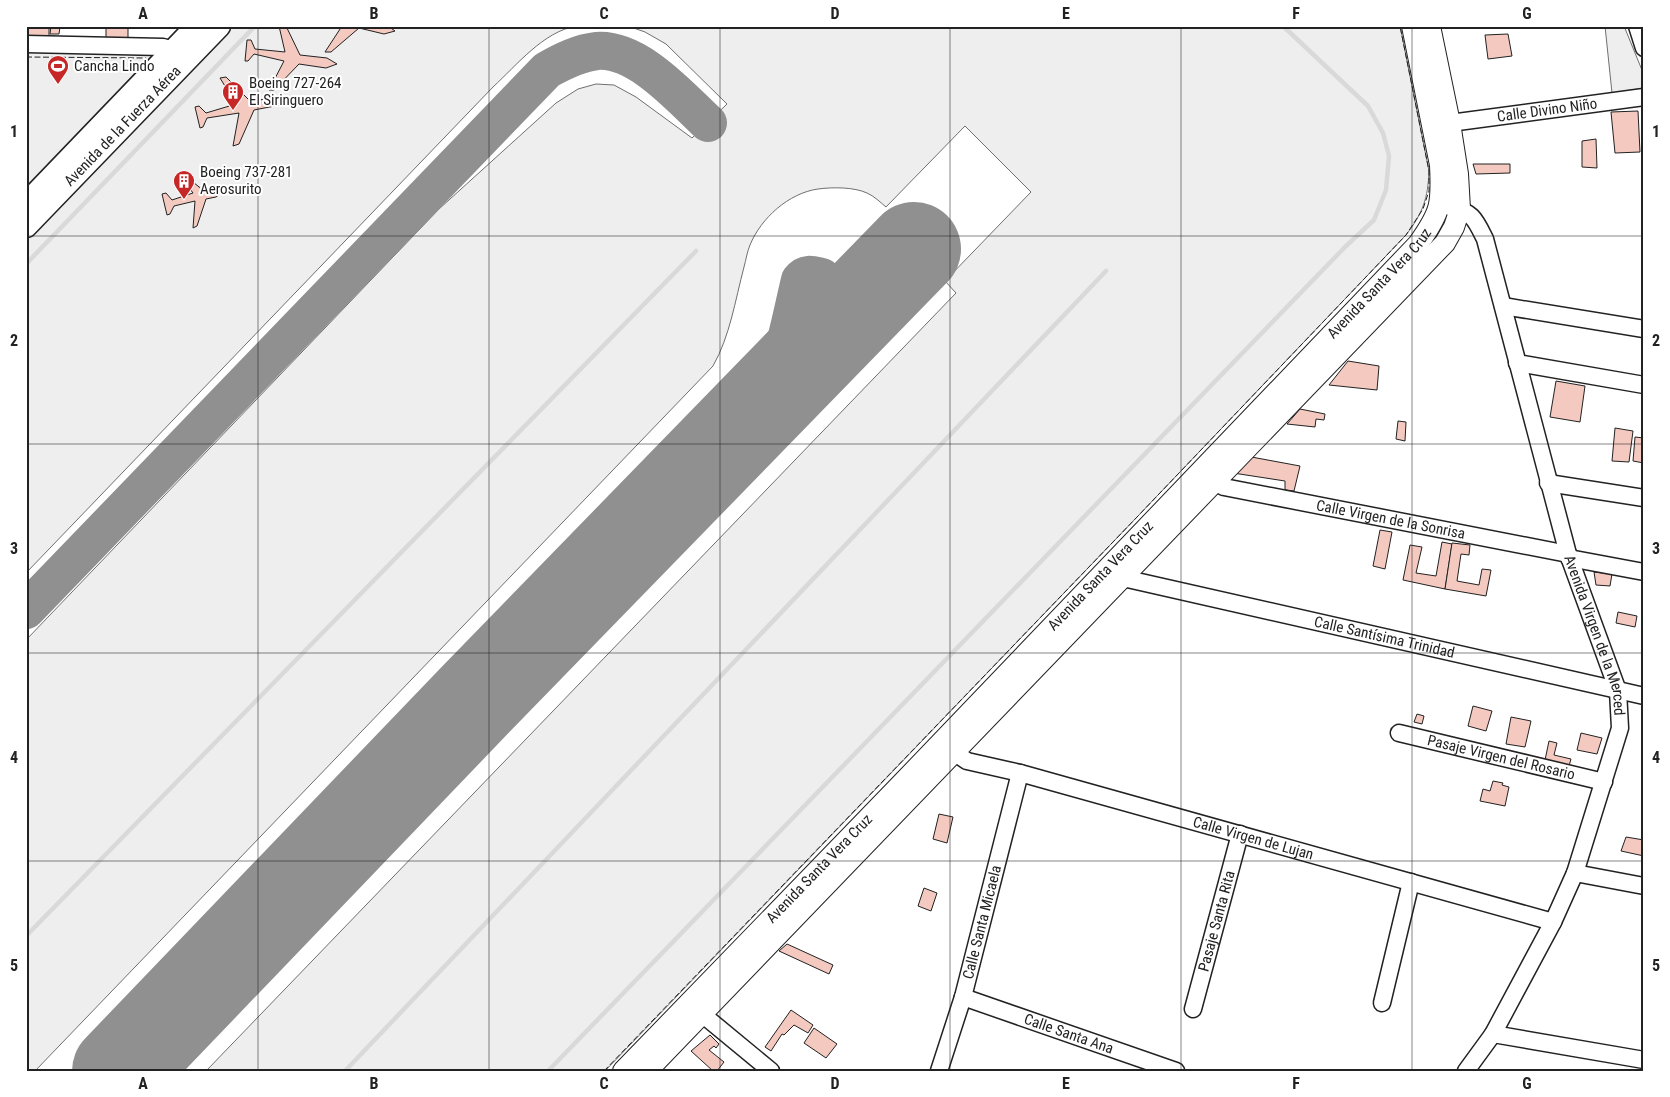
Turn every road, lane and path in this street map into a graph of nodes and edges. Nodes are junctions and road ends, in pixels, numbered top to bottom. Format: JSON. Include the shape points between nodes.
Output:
{"nodes":[{"id":1,"x":1412,"y":26,"type":"edge"},
{"id":2,"x":1430,"y":26,"type":"edge"},
{"id":3,"x":1637,"y":26,"type":"edge"},
{"id":4,"x":212,"y":27,"type":"edge"},
{"id":5,"x":26,"y":44,"type":"edge"},
{"id":6,"x":1644,"y":48,"type":"edge"},
{"id":7,"x":179,"y":56,"type":"junction"},
{"id":8,"x":1644,"y":97,"type":"edge"},
{"id":9,"x":1450,"y":123,"type":"junction"},
{"id":10,"x":26,"y":204,"type":"edge"},
{"id":11,"x":1440,"y":205,"type":"junction"},
{"id":12,"x":1460,"y":209,"type":"junction"},
{"id":13,"x":26,"y":226,"type":"edge"},
{"id":14,"x":1503,"y":306,"type":"junction"},
{"id":15,"x":1644,"y":329,"type":"edge"},
{"id":16,"x":1517,"y":363,"type":"junction"},
{"id":17,"x":1644,"y":385,"type":"edge"},
{"id":18,"x":1214,"y":482,"type":"junction"},
{"id":19,"x":1548,"y":483,"type":"junction"},
{"id":20,"x":1644,"y":498,"type":"edge"},
{"id":21,"x":1569,"y":556,"type":"junction"},
{"id":22,"x":1644,"y":572,"type":"edge"},
{"id":23,"x":1123,"y":578,"type":"junction"},
{"id":24,"x":1618,"y":691,"type":"junction"},
{"id":25,"x":1644,"y":696,"type":"edge"},
{"id":26,"x":1399,"y":733,"type":"dead end"},
{"id":27,"x":955,"y":753,"type":"junction"},
{"id":28,"x":1020,"y":773,"type":"junction"},
{"id":29,"x":1604,"y":782,"type":"junction"},
{"id":30,"x":1240,"y":834,"type":"junction"},
{"id":31,"x":1575,"y":873,"type":"junction"},
{"id":32,"x":1411,"y":882,"type":"junction"},
{"id":33,"x":1644,"y":886,"type":"edge"},
{"id":34,"x":1553,"y":922,"type":"junction"},
{"id":35,"x":963,"y":997,"type":"junction"},
{"id":36,"x":1382,"y":1003,"type":"dead end"},
{"id":37,"x":1193,"y":1009,"type":"dead end"},
{"id":38,"x":702,"y":1014,"type":"junction"},
{"id":39,"x":1493,"y":1034,"type":"junction"},
{"id":40,"x":1644,"y":1060,"type":"edge"},
{"id":41,"x":623,"y":1071,"type":"edge"},
{"id":42,"x":647,"y":1071,"type":"edge"},
{"id":43,"x":771,"y":1071,"type":"edge"},
{"id":44,"x":939,"y":1071,"type":"edge"},
{"id":45,"x":1176,"y":1071,"type":"edge"},
{"id":46,"x":1466,"y":1071,"type":"edge"}],
"edges":[{"from":1,"to":11,"type":"main road","name":"Avenida Santa Vera Cruz","via":[[1440,165]]},
{"from":2,"to":9,"type":"main road","name":"Avenida Santa Vera Cruz"},
{"from":3,"to":6,"type":"street"},
{"from":4,"to":7,"type":"highway","name":"Avenida de la Fuerza Aérea"},
{"from":5,"to":7,"type":"street","via":[[163,47]]},
{"from":7,"to":10,"type":"highway","name":"Avenida de la Fuerza Aérea"},
{"from":7,"to":13,"type":"highway","name":"Avenida de la Fuerza Aérea"},
{"from":8,"to":9,"type":"street","name":"Calle Divino Niño"},
{"from":9,"to":12,"type":"main road","name":"Avenida Santa Vera Cruz"},
{"from":11,"to":12,"type":"street"},
{"from":11,"to":41,"type":"main road","name":"Avenida Santa Vera Cruz","via":[[1418,244],[1357,309]]},
{"from":12,"to":14,"type":"street","name":"Avenida Virgen de la Merced","via":[[1469,213],[1486,239]]},
{"from":12,"to":18,"type":"main road","name":"Avenida Santa Vera Cruz","via":[[1445,243]]},
{"from":14,"to":15,"type":"street"},
{"from":14,"to":16,"type":"street","name":"Avenida Virgen de la Merced"},
{"from":16,"to":17,"type":"street"},
{"from":16,"to":19,"type":"street","name":"Avenida Virgen de la Merced"},
{"from":18,"to":21,"type":"street","name":"Calle Virgen de la Sonrisa","via":[[1224,487]]},
{"from":18,"to":23,"type":"main road","name":"Avenida Santa Vera Cruz"},
{"from":19,"to":20,"type":"street"},
{"from":19,"to":21,"type":"street","name":"Avenida Virgen de la Merced"},
{"from":21,"to":22,"type":"street","name":"Calle Virgen de la Sonrisa"},
{"from":21,"to":24,"type":"street","name":"Avenida Virgen de la Merced"},
{"from":23,"to":24,"type":"street","name":"Calle Santísima Trinidad"},
{"from":23,"to":27,"type":"main road","name":"Avenida Santa Vera Cruz"},
{"from":24,"to":25,"type":"street","name":"Calle Santísima Trinidad"},
{"from":24,"to":29,"type":"street","name":"Avenida Virgen de la Merced","via":[[1620,728]]},
{"from":26,"to":29,"type":"street","name":"Pasaje Virgen del Rosario"},
{"from":27,"to":28,"type":"street","name":"Calle Virgen de Lujan","via":[[967,760]]},
{"from":27,"to":38,"type":"main road","name":"Avenida Santa Vera Cruz"},
{"from":28,"to":30,"type":"street","name":"Calle Virgen de Lujan"},
{"from":28,"to":35,"type":"street","name":"Calle Santa Micaela"},
{"from":29,"to":31,"type":"street","name":"Avenida Virgen de la Merced"},
{"from":30,"to":32,"type":"street","name":"Calle Virgen de Lujan"},
{"from":30,"to":37,"type":"street","name":"Pasaje Santa Rita"},
{"from":31,"to":33,"type":"street"},
{"from":31,"to":34,"type":"street","name":"Avenida Virgen de la Merced"},
{"from":32,"to":34,"type":"street","name":"Calle Virgen de Lujan"},
{"from":32,"to":36,"type":"street"},
{"from":34,"to":39,"type":"street","name":"Avenida Virgen de la Merced"},
{"from":35,"to":44,"type":"street","name":"Calle Santa Micaela"},
{"from":35,"to":45,"type":"street","name":"Calle Santa Ana"},
{"from":38,"to":42,"type":"main road","name":"Avenida Santa Vera Cruz"},
{"from":38,"to":43,"type":"street"},
{"from":39,"to":40,"type":"street"},
{"from":39,"to":46,"type":"street","name":"Avenida Virgen de la Merced"}]}
